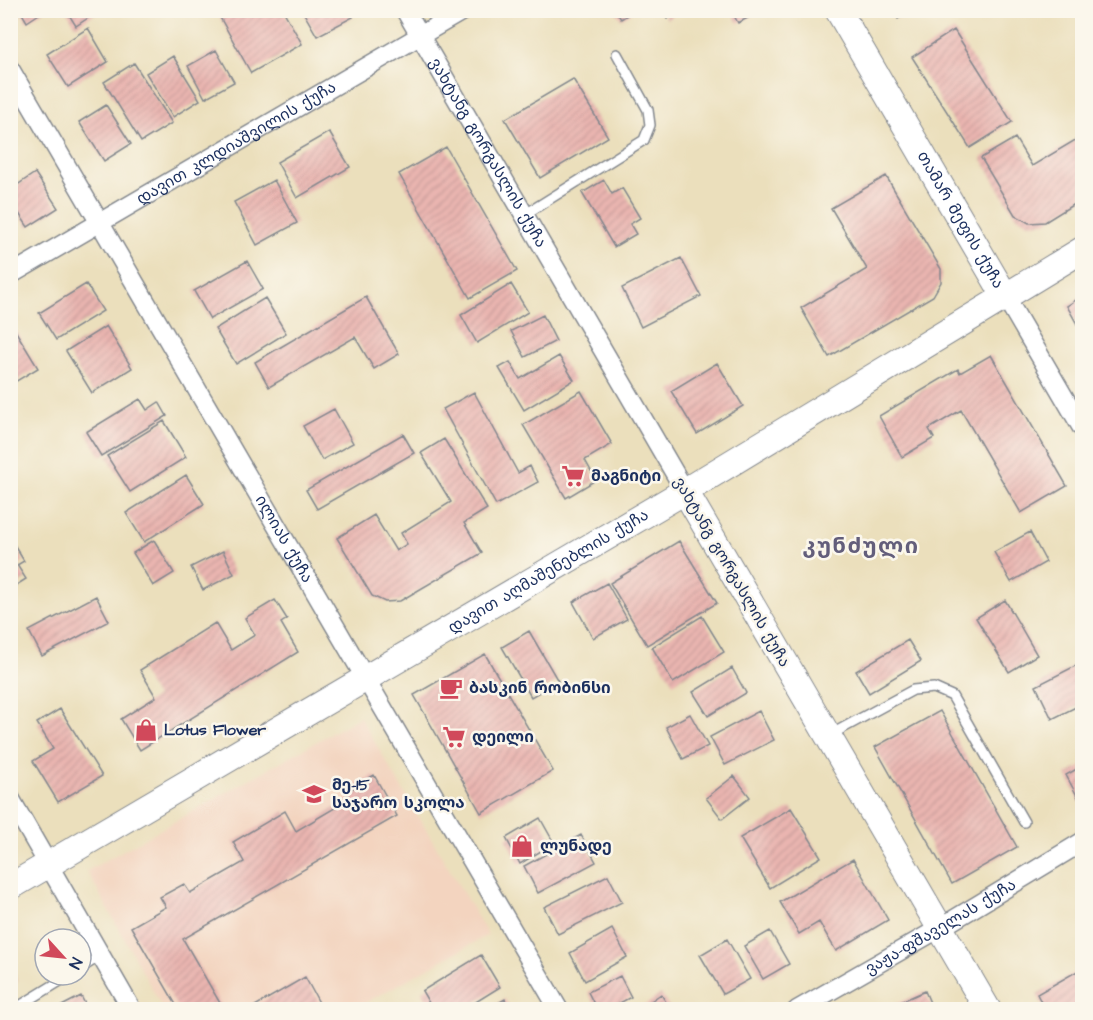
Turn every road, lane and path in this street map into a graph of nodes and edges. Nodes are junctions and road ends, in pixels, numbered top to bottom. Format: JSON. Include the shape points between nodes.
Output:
{"nodes":[{"id":1,"x":405,"y":10,"type":"edge"},
{"id":2,"x":464,"y":10,"type":"edge"},
{"id":3,"x":838,"y":10,"type":"edge"},
{"id":4,"x":420,"y":35,"type":"junction"},
{"id":5,"x":617,"y":54,"type":"dead end"},
{"id":6,"x":10,"y":69,"type":"edge"},
{"id":7,"x":524,"y":215,"type":"junction"},
{"id":8,"x":101,"y":222,"type":"junction"},
{"id":9,"x":1083,"y":250,"type":"edge"},
{"id":10,"x":10,"y":275,"type":"edge"},
{"id":11,"x":1005,"y":296,"type":"junction"},
{"id":12,"x":1083,"y":428,"type":"edge"},
{"id":13,"x":685,"y":491,"type":"junction"},
{"id":14,"x":366,"y":676,"type":"junction"},
{"id":15,"x":828,"y":736,"type":"junction"},
{"id":16,"x":10,"y":798,"type":"edge"},
{"id":17,"x":1024,"y":822,"type":"dead end"},
{"id":18,"x":1083,"y":842,"type":"edge"},
{"id":19,"x":49,"y":864,"type":"junction"},
{"id":20,"x":10,"y":887,"type":"edge"},
{"id":21,"x":940,"y":928,"type":"junction"},
{"id":22,"x":100,"y":956,"type":"junction"},
{"id":23,"x":93,"y":960,"type":"edge"},
{"id":24,"x":50,"y":987,"type":"edge"},
{"id":25,"x":13,"y":1010,"type":"edge"},
{"id":26,"x":132,"y":1010,"type":"edge"},
{"id":27,"x":559,"y":1010,"type":"edge"},
{"id":28,"x":797,"y":1010,"type":"edge"},
{"id":29,"x":988,"y":1010,"type":"edge"}],
"edges":[{"from":1,"to":4,"type":"street","name":"ვახტანგ გორგასლის ქუჩა"},
{"from":2,"to":4,"type":"street","name":"დავით კლდიაშვილის ქუჩა"},
{"from":3,"to":11,"type":"street","name":"თამარ მეფის ქუჩა"},
{"from":4,"to":7,"type":"street","name":"ვახტანგ გორგასლის ქუჩა"},
{"from":4,"to":8,"type":"street","name":"დავით კლდიაშვილის ქუჩა"},
{"from":5,"to":7,"type":"lane","via":[[648,110],[650,125],[644,140]]},
{"from":6,"to":8,"type":"street","name":"ილიას ქუჩა"},
{"from":7,"to":13,"type":"street","name":"ვახტანგ გორგასლის ქუჩა"},
{"from":8,"to":10,"type":"street","name":"დავით კლდიაშვილის ქუჩა"},
{"from":8,"to":14,"type":"street","name":"ილიას ქუჩა"},
{"from":9,"to":11,"type":"street","name":"დავით აღმაშენებლის ქუჩა"},
{"from":11,"to":12,"type":"street","name":"თამარ მეფის ქუჩა"},
{"from":11,"to":13,"type":"street","name":"დავით აღმაშენებლის ქუჩა"},
{"from":13,"to":14,"type":"street","name":"დავით აღმაშენებლის ქუჩა"},
{"from":13,"to":15,"type":"street","name":"ვახტანგ გორგასლის ქუჩა"},
{"from":14,"to":19,"type":"street","name":"დავით აღმაშენებლის ქუჩა"},
{"from":14,"to":27,"type":"street","name":"ილიას ქუჩა"},
{"from":15,"to":17,"type":"lane","via":[[913,690],[934,688],[952,696]]},
{"from":15,"to":21,"type":"street","name":"ვახტანგ გორგასლის ქუჩა"},
{"from":16,"to":19,"type":"street"},
{"from":18,"to":21,"type":"street","name":"ვაჟა-ფშაველას ქუჩა"},
{"from":19,"to":20,"type":"street","name":"დავით აღმაშენებლის ქუჩა"},
{"from":19,"to":22,"type":"street"},
{"from":21,"to":28,"type":"street","name":"ვაჟა-ფშაველას ქუჩა"},
{"from":21,"to":29,"type":"street","name":"ვახტანგ გორგასლის ქუჩა"},
{"from":22,"to":23,"type":"lane"},
{"from":22,"to":26,"type":"street"},
{"from":24,"to":25,"type":"lane"}]}
